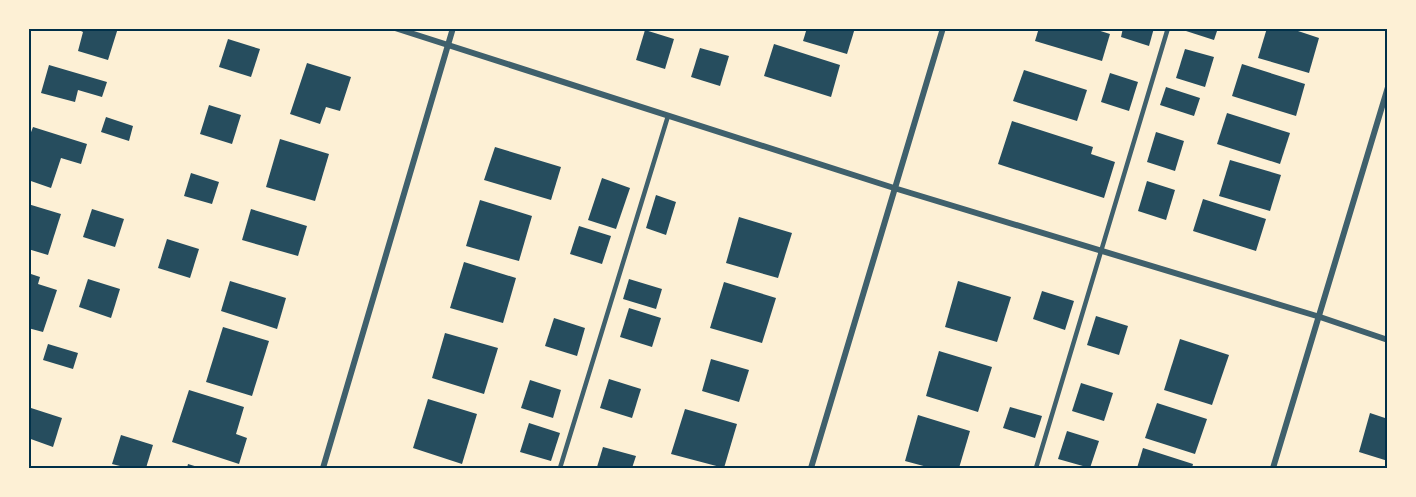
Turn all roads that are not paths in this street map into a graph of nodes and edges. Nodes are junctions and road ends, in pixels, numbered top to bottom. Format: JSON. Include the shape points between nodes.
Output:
{"nodes":[{"id":1,"x":395,"y":28,"type":"edge"},
{"id":2,"x":453,"y":28,"type":"edge"},
{"id":3,"x":943,"y":28,"type":"edge"},
{"id":4,"x":1168,"y":28,"type":"edge"},
{"id":5,"x":448,"y":46,"type":"junction"},
{"id":6,"x":1388,"y":87,"type":"edge"},
{"id":7,"x":668,"y":116,"type":"junction"},
{"id":8,"x":894,"y":188,"type":"junction"},
{"id":9,"x":1101,"y":251,"type":"junction"},
{"id":10,"x":1320,"y":317,"type":"junction"},
{"id":11,"x":1388,"y":340,"type":"edge"},
{"id":12,"x":323,"y":468,"type":"edge"},
{"id":13,"x":560,"y":468,"type":"edge"},
{"id":14,"x":811,"y":468,"type":"edge"},
{"id":15,"x":1036,"y":468,"type":"edge"},
{"id":16,"x":1273,"y":468,"type":"edge"}],
"edges":[{"from":1,"to":5,"type":"street"},
{"from":2,"to":5,"type":"street"},
{"from":3,"to":8,"type":"street"},
{"from":4,"to":9,"type":"lane"},
{"from":5,"to":7,"type":"street"},
{"from":5,"to":12,"type":"street"},
{"from":6,"to":10,"type":"street"},
{"from":7,"to":8,"type":"street"},
{"from":7,"to":13,"type":"lane"},
{"from":8,"to":9,"type":"street"},
{"from":8,"to":14,"type":"street"},
{"from":9,"to":10,"type":"street"},
{"from":9,"to":15,"type":"lane"},
{"from":10,"to":11,"type":"street"},
{"from":10,"to":16,"type":"street"}]}
